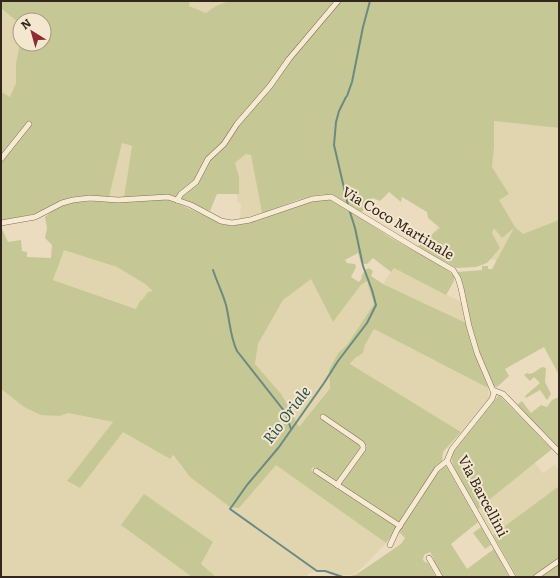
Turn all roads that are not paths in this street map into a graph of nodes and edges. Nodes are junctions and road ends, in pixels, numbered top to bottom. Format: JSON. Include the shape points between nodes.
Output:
{"nodes":[{"id":1,"x":338,"y":1,"type":"edge"},
{"id":2,"x":29,"y":124,"type":"dead end"},
{"id":3,"x":1,"y":159,"type":"edge"},
{"id":4,"x":177,"y":200,"type":"junction"},
{"id":5,"x":1,"y":223,"type":"edge"},
{"id":6,"x":493,"y":390,"type":"junction"},
{"id":7,"x":323,"y":417,"type":"dead end"},
{"id":8,"x":559,"y":452,"type":"edge"},
{"id":9,"x":447,"y":460,"type":"junction"},
{"id":10,"x":316,"y":471,"type":"dead end"},
{"id":11,"x":337,"y":485,"type":"junction"},
{"id":12,"x":400,"y":526,"type":"junction"},
{"id":13,"x":390,"y":545,"type":"dead end"},
{"id":14,"x":429,"y":558,"type":"dead end"},
{"id":15,"x":559,"y":561,"type":"edge"},
{"id":16,"x":440,"y":577,"type":"edge"},
{"id":17,"x":513,"y":577,"type":"edge"},
{"id":18,"x":536,"y":577,"type":"edge"}],
"edges":[{"from":1,"to":4,"type":"street","via":[[237,124],[224,144],[208,158],[196,182]]},
{"from":2,"to":3,"type":"street"},
{"from":4,"to":5,"type":"street","name":"Via Coco Martinale","via":[[168,197],[73,200],[35,217]]},
{"from":4,"to":6,"type":"street","name":"Via Coco Martinale","via":[[221,221],[232,223],[250,220],[323,197],[331,197],[348,206],[453,270],[461,288],[477,353]]},
{"from":6,"to":8,"type":"street","via":[[503,394]]},
{"from":6,"to":9,"type":"street","name":"Via Barcellini","via":[[492,400],[452,449]]},
{"from":7,"to":11,"type":"street","via":[[364,446]]},
{"from":9,"to":12,"type":"street","via":[[438,469]]},
{"from":9,"to":17,"type":"street","name":"Via Barcellini"},
{"from":10,"to":11,"type":"street"},
{"from":11,"to":12,"type":"street"},
{"from":12,"to":13,"type":"street"},
{"from":14,"to":16,"type":"street"},
{"from":15,"to":18,"type":"street"}]}
